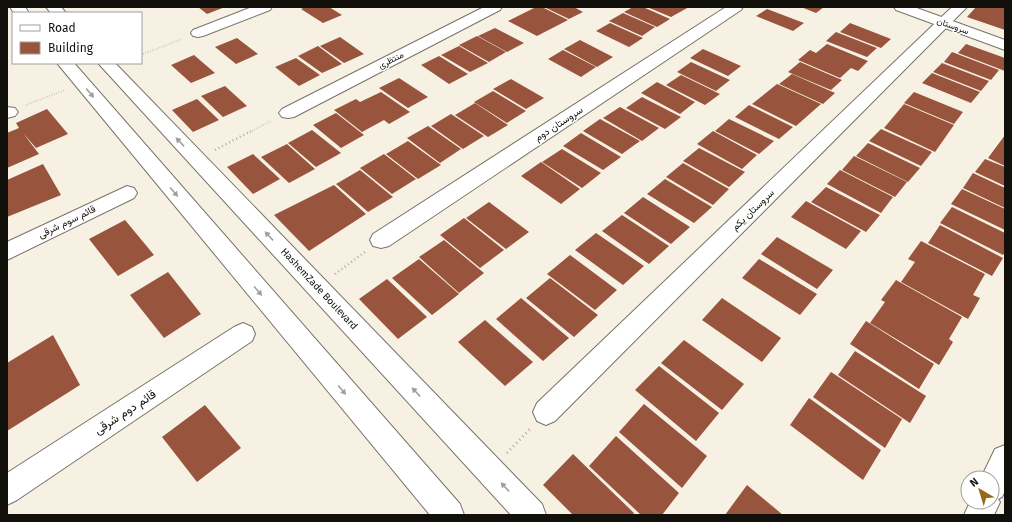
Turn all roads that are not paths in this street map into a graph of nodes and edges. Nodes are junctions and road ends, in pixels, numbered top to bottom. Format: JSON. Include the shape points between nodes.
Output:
{"nodes":[{"id":1,"x":265,"y":7,"type":"edge"},
{"id":2,"x":495,"y":7,"type":"edge"},
{"id":3,"x":736,"y":7,"type":"edge"},
{"id":4,"x":901,"y":7,"type":"edge"},
{"id":5,"x":960,"y":7,"type":"edge"},
{"id":6,"x":944,"y":23,"type":"junction"},
{"id":7,"x":198,"y":33,"type":"road end"},
{"id":8,"x":1005,"y":45,"type":"edge"},
{"id":9,"x":66,"y":64,"type":"edge"},
{"id":10,"x":107,"y":64,"type":"edge"},
{"id":11,"x":288,"y":113,"type":"road end"},
{"id":12,"x":127,"y":193,"type":"dead end"},
{"id":13,"x":381,"y":240,"type":"road end"},
{"id":14,"x":7,"y":252,"type":"edge"},
{"id":15,"x":243,"y":334,"type":"dead end"},
{"id":16,"x":546,"y":412,"type":"road end"},
{"id":17,"x":1005,"y":459,"type":"edge"},
{"id":18,"x":1000,"y":470,"type":"edge"},
{"id":19,"x":7,"y":490,"type":"edge"},
{"id":20,"x":449,"y":515,"type":"edge"},
{"id":21,"x":531,"y":515,"type":"edge"}],
"edges":[{"from":1,"to":7,"type":"street"},
{"from":2,"to":11,"type":"street","name":"منتظری"},
{"from":3,"to":13,"type":"street","name":"سروستان دوم"},
{"from":4,"to":6,"type":"street","name":"سروستان"},
{"from":5,"to":6,"type":"street","name":"سروستان یکم"},
{"from":6,"to":8,"type":"street","name":"سروستان"},
{"from":6,"to":16,"type":"street","name":"سروستان یکم"},
{"from":9,"to":20,"type":"street","one_way":true},
{"from":21,"to":10,"type":"street","name":"HashemZade Boulevard","one_way":true},
{"from":12,"to":14,"type":"street","name":"قائم سوم شرقی"},
{"from":15,"to":19,"type":"street","name":"قائم دوم شرقی"},
{"from":17,"to":18,"type":"street"}]}
